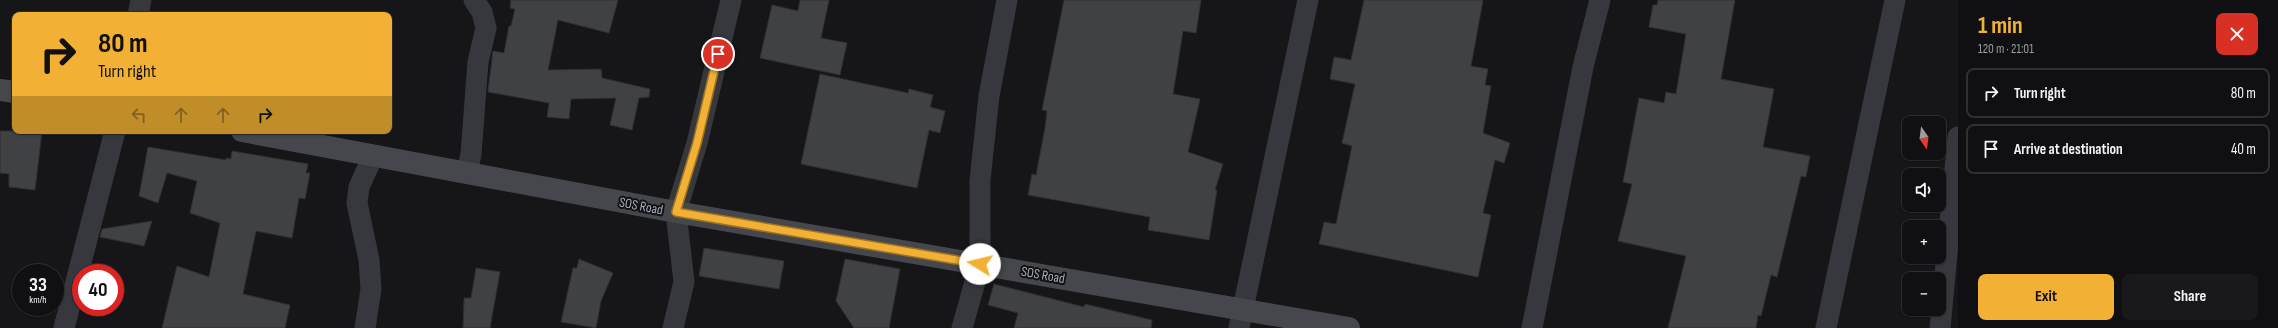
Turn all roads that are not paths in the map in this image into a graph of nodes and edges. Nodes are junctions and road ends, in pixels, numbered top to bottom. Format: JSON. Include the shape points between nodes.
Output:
{"nodes":[{"id":1,"x":141,"y":0,"type":"edge"},
{"id":2,"x":474,"y":0,"type":"edge"},
{"id":3,"x":731,"y":0,"type":"edge"},
{"id":4,"x":1007,"y":0,"type":"edge"},
{"id":5,"x":1308,"y":0,"type":"edge"},
{"id":6,"x":1600,"y":0,"type":"edge"},
{"id":7,"x":1895,"y":0,"type":"edge"},
{"id":8,"x":139,"y":12,"type":"edge"},
{"id":9,"x":0,"y":90,"type":"edge"},
{"id":10,"x":12,"y":92,"type":"edge"},
{"id":11,"x":114,"y":134,"type":"edge"},
{"id":12,"x":258,"y":134,"type":"edge"},
{"id":13,"x":1958,"y":137,"type":"edge"},
{"id":14,"x":373,"y":156,"type":"junction"},
{"id":15,"x":467,"y":173,"type":"junction"},
{"id":16,"x":676,"y":212,"type":"junction"},
{"id":17,"x":980,"y":264,"type":"junction"},
{"id":18,"x":1242,"y":319,"type":"edge"},
{"id":19,"x":64,"y":328,"type":"edge"},
{"id":20,"x":365,"y":328,"type":"edge"},
{"id":21,"x":674,"y":328,"type":"edge"},
{"id":22,"x":962,"y":328,"type":"edge"},
{"id":23,"x":1349,"y":328,"type":"edge"},
{"id":24,"x":1532,"y":328,"type":"edge"},
{"id":25,"x":1826,"y":328,"type":"edge"},
{"id":26,"x":1940,"y":328,"type":"edge"}],
"edges":[{"from":1,"to":8,"type":"street"},
{"from":2,"to":15,"type":"street","via":[[482,12],[486,28],[478,62],[471,154]]},
{"from":3,"to":16,"type":"street","via":[[697,143]]},
{"from":4,"to":17,"type":"street","via":[[989,96],[980,180]]},
{"from":5,"to":18,"type":"street"},
{"from":6,"to":24,"type":"street","via":[[1583,67]]},
{"from":7,"to":25,"type":"street"},
{"from":9,"to":10,"type":"street"},
{"from":11,"to":19,"type":"street"},
{"from":12,"to":14,"type":"street","name":"SOS Road"},
{"from":13,"to":26,"type":"street"},
{"from":14,"to":15,"type":"street","name":"SOS Road"},
{"from":14,"to":20,"type":"street","via":[[359,187],[357,203],[371,289]]},
{"from":15,"to":16,"type":"street","name":"SOS Road"},
{"from":16,"to":17,"type":"street","name":"SOS Road"},
{"from":16,"to":21,"type":"street","via":[[684,282]]},
{"from":17,"to":18,"type":"street","name":"SOS Road"},
{"from":17,"to":22,"type":"street"},
{"from":18,"to":23,"type":"street","name":"SOS Road"}]}
